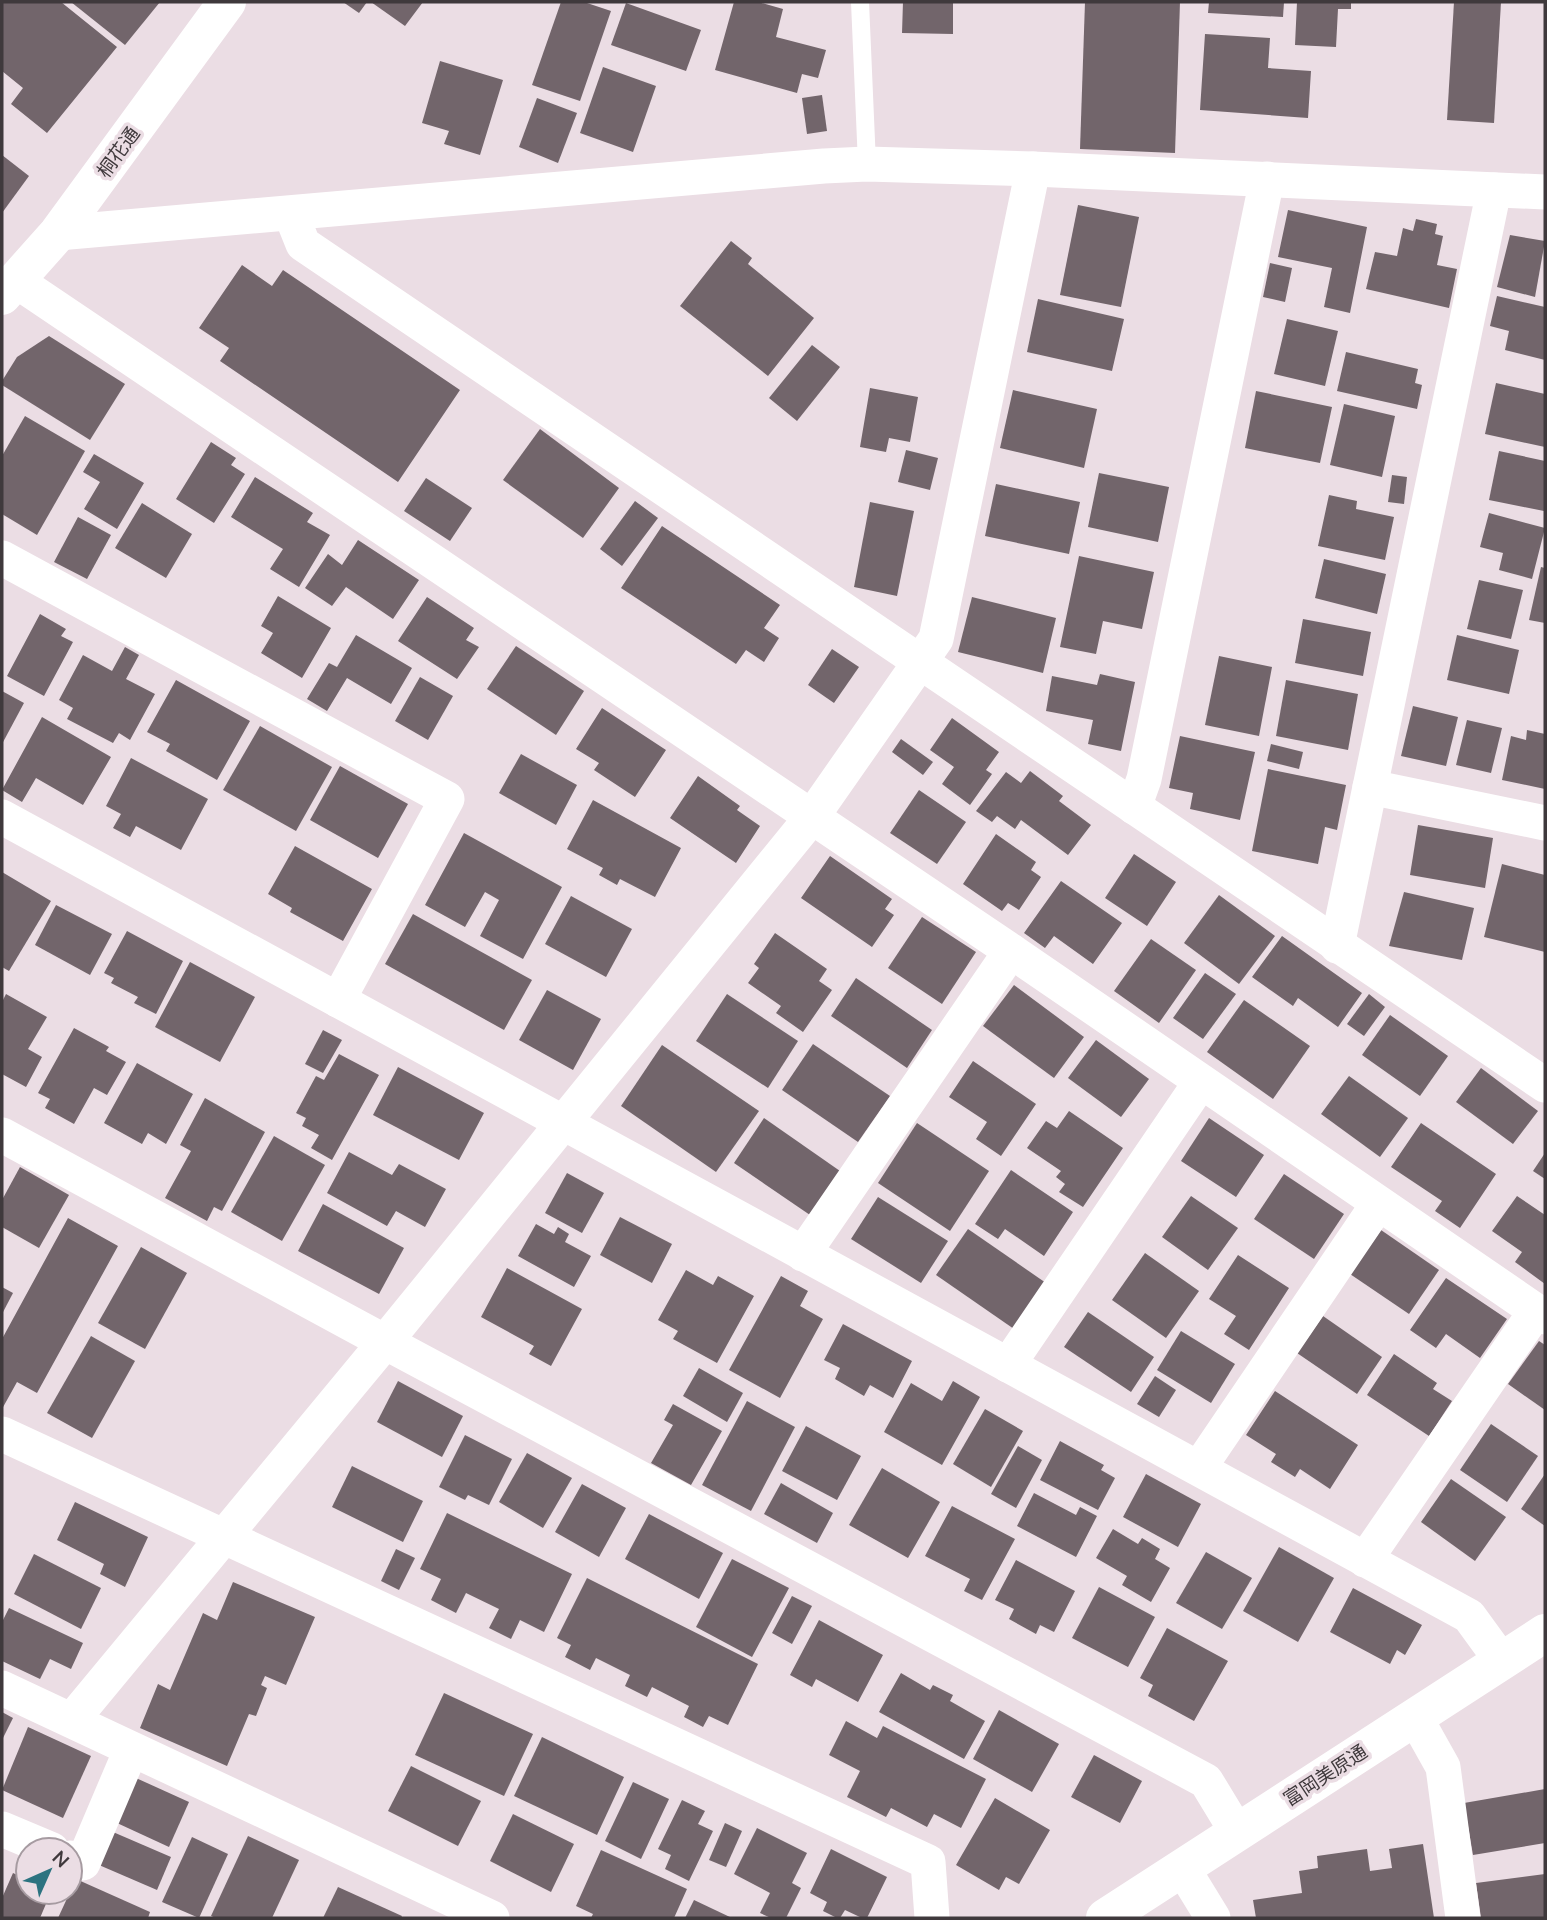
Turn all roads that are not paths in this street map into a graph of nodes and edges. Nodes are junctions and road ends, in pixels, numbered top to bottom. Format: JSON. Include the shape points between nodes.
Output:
{"nodes":[{"id":1,"x":227,"y":2,"type":"edge"},
{"id":2,"x":860,"y":2,"type":"edge"},
{"id":3,"x":867,"y":164,"type":"junction"},
{"id":4,"x":1032,"y":169,"type":"junction"},
{"id":5,"x":1267,"y":179,"type":"junction"},
{"id":6,"x":1494,"y":190,"type":"junction"},
{"id":7,"x":1545,"y":192,"type":"edge"},
{"id":8,"x":291,"y":214,"type":"junction"},
{"id":9,"x":58,"y":233,"type":"junction"},
{"id":10,"x":8,"y":288,"type":"edge"},
{"id":11,"x":2,"y":558,"type":"edge"},
{"id":12,"x":918,"y":662,"type":"junction"},
{"id":13,"x":1370,"y":787,"type":"junction"},
{"id":14,"x":1133,"y":807,"type":"junction"},
{"id":15,"x":2,"y":817,"type":"edge"},
{"id":16,"x":811,"y":818,"type":"junction"},
{"id":17,"x":1545,"y":823,"type":"edge"},
{"id":18,"x":1337,"y":946,"type":"junction"},
{"id":19,"x":1011,"y":951,"type":"junction"},
{"id":20,"x":338,"y":1000,"type":"junction"},
{"id":21,"x":1200,"y":1083,"type":"junction"},
{"id":22,"x":1545,"y":1085,"type":"edge"},
{"id":23,"x":563,"y":1123,"type":"junction"},
{"id":24,"x":2,"y":1135,"type":"edge"},
{"id":25,"x":1378,"y":1203,"type":"junction"},
{"id":26,"x":803,"y":1254,"type":"junction"},
{"id":27,"x":1541,"y":1314,"type":"edge"},
{"id":28,"x":384,"y":1342,"type":"junction"},
{"id":29,"x":1008,"y":1365,"type":"junction"},
{"id":30,"x":2,"y":1434,"type":"edge"},
{"id":31,"x":1199,"y":1468,"type":"junction"},
{"id":32,"x":223,"y":1537,"type":"junction"},
{"id":33,"x":1365,"y":1560,"type":"junction"},
{"id":34,"x":1545,"y":1633,"type":"edge"},
{"id":35,"x":1501,"y":1660,"type":"junction"},
{"id":36,"x":2,"y":1688,"type":"edge"},
{"id":37,"x":1415,"y":1717,"type":"junction"},
{"id":38,"x":72,"y":1720,"type":"junction"},
{"id":39,"x":131,"y":1750,"type":"junction"},
{"id":40,"x":2,"y":1829,"type":"edge"},
{"id":41,"x":1237,"y":1832,"type":"junction"},
{"id":42,"x":19,"y":1836,"type":"edge"},
{"id":43,"x":84,"y":1861,"type":"edge"},
{"id":44,"x":1183,"y":1869,"type":"junction"},
{"id":45,"x":492,"y":1918,"type":"edge"},
{"id":46,"x":932,"y":1918,"type":"edge"},
{"id":47,"x":1105,"y":1918,"type":"edge"},
{"id":48,"x":1213,"y":1918,"type":"edge"},
{"id":49,"x":1464,"y":1918,"type":"edge"}],
"edges":[{"from":1,"to":9,"type":"street","name":"桐花通"},
{"from":2,"to":3,"type":"lane"},
{"from":3,"to":4,"type":"street"},
{"from":3,"to":8,"type":"street"},
{"from":4,"to":5,"type":"street"},
{"from":4,"to":12,"type":"street","via":[[936,639]]},
{"from":5,"to":6,"type":"street"},
{"from":5,"to":14,"type":"street","via":[[1144,779]]},
{"from":6,"to":7,"type":"street"},
{"from":6,"to":13,"type":"street"},
{"from":8,"to":9,"type":"street"},
{"from":8,"to":12,"type":"street","via":[[303,244]]},
{"from":9,"to":10,"type":"street","name":"桐花通"},
{"from":10,"to":16,"type":"street"},
{"from":11,"to":20,"type":"street","via":[[447,799]]},
{"from":12,"to":14,"type":"street"},
{"from":12,"to":16,"type":"street"},
{"from":13,"to":17,"type":"street"},
{"from":13,"to":18,"type":"street"},
{"from":14,"to":18,"type":"street"},
{"from":15,"to":20,"type":"street"},
{"from":16,"to":19,"type":"street"},
{"from":16,"to":23,"type":"street"},
{"from":18,"to":22,"type":"street"},
{"from":19,"to":21,"type":"street"},
{"from":19,"to":26,"type":"street"},
{"from":20,"to":23,"type":"street"},
{"from":21,"to":25,"type":"street"},
{"from":21,"to":29,"type":"street"},
{"from":23,"to":26,"type":"street"},
{"from":23,"to":28,"type":"street"},
{"from":24,"to":28,"type":"street"},
{"from":25,"to":27,"type":"street"},
{"from":25,"to":31,"type":"street"},
{"from":26,"to":29,"type":"street"},
{"from":27,"to":33,"type":"street"},
{"from":28,"to":32,"type":"street"},
{"from":28,"to":41,"type":"street","via":[[1206,1781]]},
{"from":29,"to":31,"type":"street"},
{"from":30,"to":32,"type":"street"},
{"from":31,"to":33,"type":"street"},
{"from":32,"to":38,"type":"street"},
{"from":32,"to":46,"type":"street","via":[[928,1861]]},
{"from":33,"to":35,"type":"street","via":[[1469,1616]]},
{"from":34,"to":35,"type":"street","name":"富岡美原通"},
{"from":35,"to":37,"type":"street","name":"富岡美原通"},
{"from":36,"to":38,"type":"street"},
{"from":37,"to":41,"type":"street","name":"富岡美原通"},
{"from":37,"to":49,"type":"street","via":[[1443,1767]]},
{"from":38,"to":39,"type":"street"},
{"from":39,"to":43,"type":"street"},
{"from":39,"to":45,"type":"street"},
{"from":40,"to":42,"type":"street"},
{"from":41,"to":44,"type":"street","name":"富岡美原通"},
{"from":44,"to":47,"type":"street","name":"富岡美原通"},
{"from":44,"to":48,"type":"street"}]}
